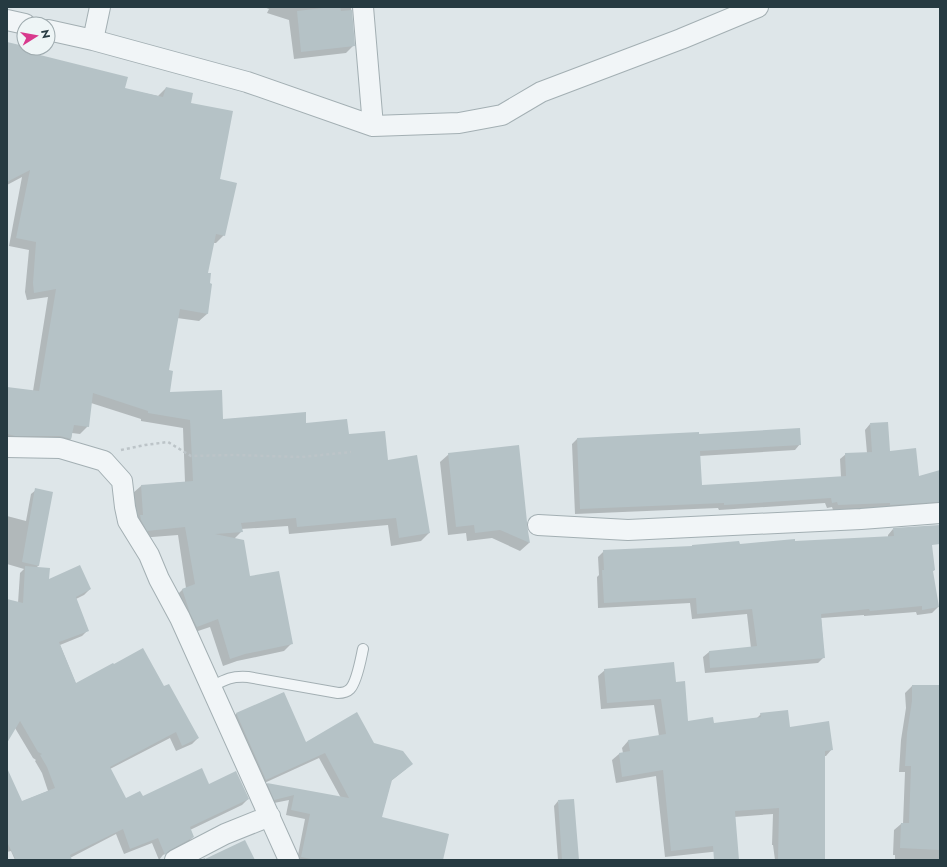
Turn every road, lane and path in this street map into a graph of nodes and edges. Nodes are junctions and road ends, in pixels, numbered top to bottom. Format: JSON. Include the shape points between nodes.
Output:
{"nodes":[{"id":1,"x":100,"y":7,"type":"edge"},
{"id":2,"x":363,"y":7,"type":"edge"},
{"id":3,"x":758,"y":7,"type":"edge"},
{"id":4,"x":56,"y":32,"type":"edge"},
{"id":5,"x":93,"y":40,"type":"junction"},
{"id":6,"x":372,"y":126,"type":"junction"},
{"id":7,"x":7,"y":447,"type":"edge"},
{"id":8,"x":351,"y":452,"type":"dead end"},
{"id":9,"x":104,"y":461,"type":"junction"},
{"id":10,"x":940,"y":513,"type":"edge"},
{"id":11,"x":538,"y":525,"type":"dead end"},
{"id":12,"x":363,"y":649,"type":"dead end"},
{"id":13,"x":211,"y":687,"type":"junction"},
{"id":14,"x":270,"y":816,"type":"junction"},
{"id":15,"x":175,"y":860,"type":"edge"},
{"id":16,"x":289,"y":860,"type":"edge"}],
"edges":[{"from":1,"to":5,"type":"street"},
{"from":2,"to":6,"type":"street"},
{"from":3,"to":6,"type":"street","via":[[541,92],[502,116],[459,123]]},
{"from":4,"to":5,"type":"street"},
{"from":5,"to":6,"type":"street","via":[[247,82]]},
{"from":7,"to":9,"type":"street","via":[[60,448]]},
{"from":8,"to":9,"type":"path","via":[[302,456],[192,456],[168,442],[115,451]]},
{"from":9,"to":13,"type":"street","via":[[122,481],[128,521],[149,554]]},
{"from":10,"to":11,"type":"street","via":[[628,530]]},
{"from":12,"to":13,"type":"lane","via":[[355,680],[350,689],[344,692],[236,676]]},
{"from":13,"to":14,"type":"street"},
{"from":14,"to":15,"type":"street","via":[[225,834]]},
{"from":14,"to":16,"type":"street"}]}
